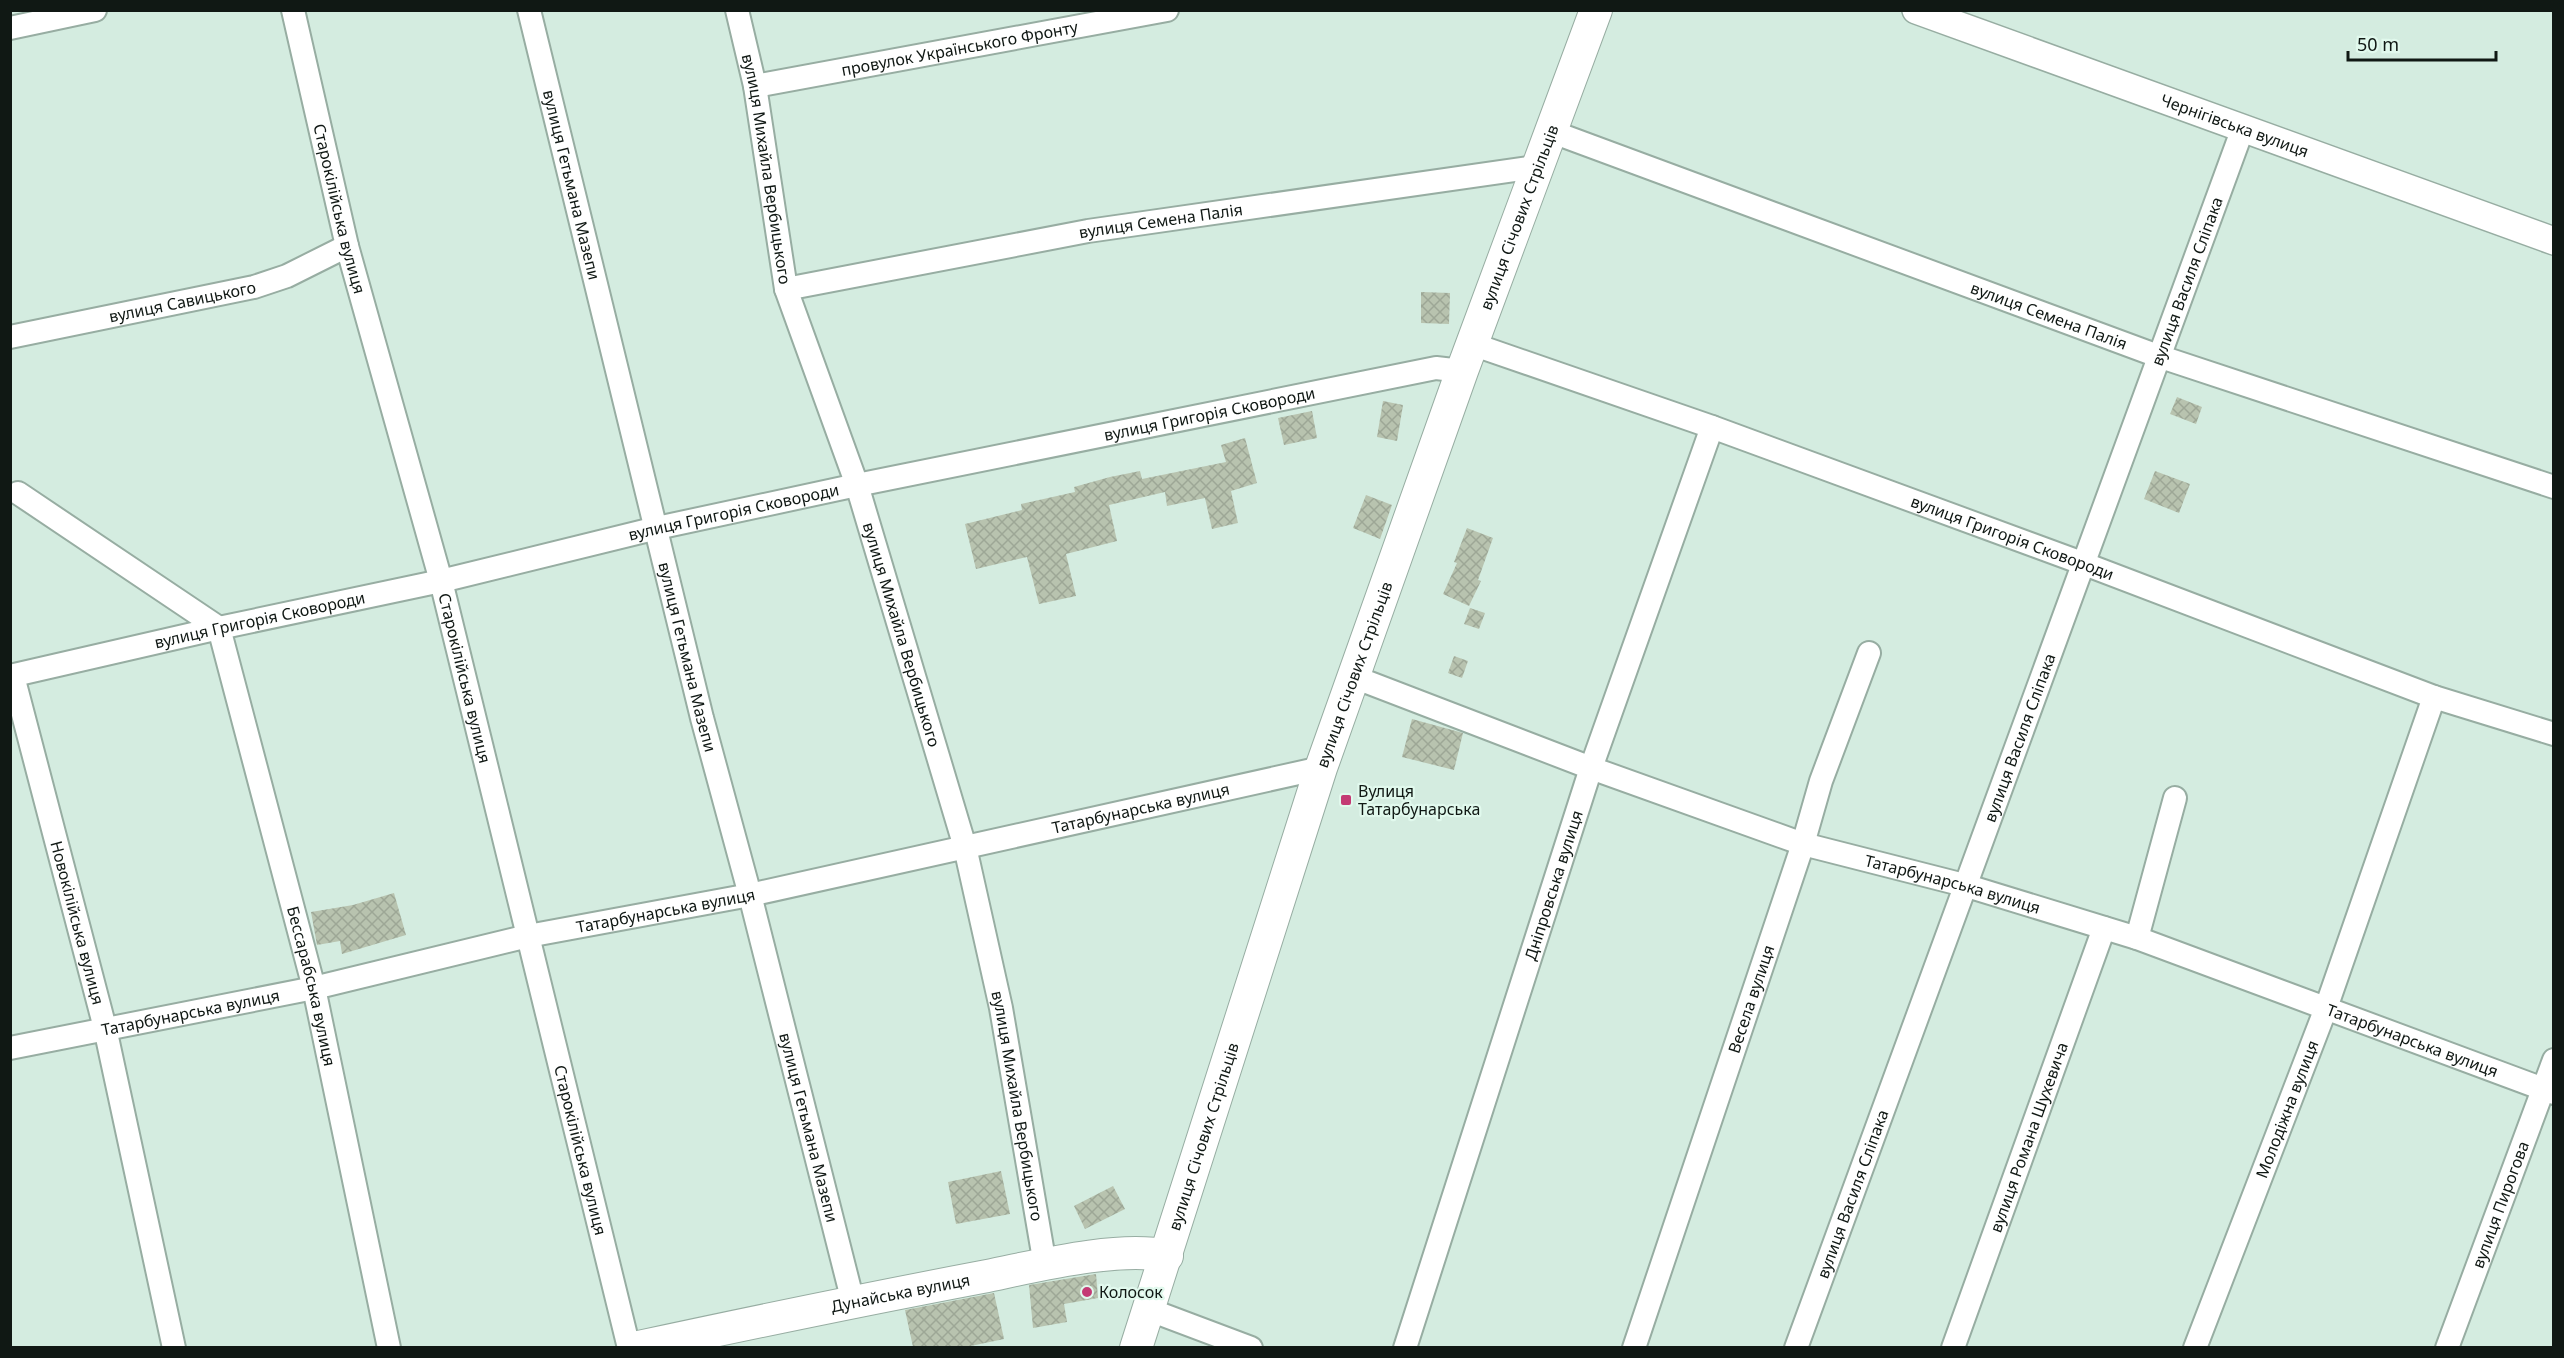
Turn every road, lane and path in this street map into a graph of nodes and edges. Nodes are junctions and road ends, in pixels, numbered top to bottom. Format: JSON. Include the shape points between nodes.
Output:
{"nodes":[{"id":1,"x":95,"y":10,"type":"edge"},
{"id":2,"x":293,"y":10,"type":"edge"},
{"id":3,"x":529,"y":10,"type":"edge"},
{"id":4,"x":737,"y":10,"type":"edge"},
{"id":5,"x":1167,"y":10,"type":"edge"},
{"id":6,"x":1596,"y":10,"type":"edge"},
{"id":7,"x":1916,"y":10,"type":"edge"},
{"id":8,"x":10,"y":28,"type":"edge"},
{"id":9,"x":755,"y":86,"type":"junction"},
{"id":10,"x":2243,"y":128,"type":"junction"},
{"id":11,"x":1550,"y":131,"type":"junction"},
{"id":12,"x":1536,"y":168,"type":"junction"},
{"id":13,"x":2553,"y":241,"type":"edge"},
{"id":14,"x":347,"y":246,"type":"junction"},
{"id":15,"x":786,"y":289,"type":"junction"},
{"id":16,"x":10,"y":337,"type":"edge"},
{"id":17,"x":2158,"y":356,"type":"junction"},
{"id":18,"x":1467,"y":357,"type":"junction"},
{"id":19,"x":1712,"y":427,"type":"junction"},
{"id":20,"x":858,"y":485,"type":"junction"},
{"id":21,"x":2553,"y":487,"type":"edge"},
{"id":22,"x":18,"y":493,"type":"dead end"},
{"id":23,"x":657,"y":528,"type":"junction"},
{"id":24,"x":2082,"y":563,"type":"junction"},
{"id":25,"x":441,"y":581,"type":"junction"},
{"id":26,"x":219,"y":628,"type":"junction"},
{"id":27,"x":1869,"y":653,"type":"dead end"},
{"id":28,"x":12,"y":676,"type":"edge"},
{"id":29,"x":1354,"y":677,"type":"junction"},
{"id":30,"x":2434,"y":697,"type":"junction"},
{"id":31,"x":2553,"y":734,"type":"edge"},
{"id":32,"x":1321,"y":768,"type":"junction"},
{"id":33,"x":1591,"y":768,"type":"junction"},
{"id":34,"x":2175,"y":798,"type":"dead end"},
{"id":35,"x":1803,"y":844,"type":"junction"},
{"id":36,"x":965,"y":847,"type":"junction"},
{"id":37,"x":1964,"y":885,"type":"junction"},
{"id":38,"x":750,"y":895,"type":"junction"},
{"id":39,"x":2104,"y":928,"type":"junction"},
{"id":40,"x":528,"y":936,"type":"junction"},
{"id":41,"x":2137,"y":938,"type":"junction"},
{"id":42,"x":314,"y":988,"type":"junction"},
{"id":43,"x":2326,"y":1008,"type":"junction"},
{"id":44,"x":105,"y":1028,"type":"junction"},
{"id":45,"x":10,"y":1048,"type":"edge"},
{"id":46,"x":2553,"y":1060,"type":"edge"},
{"id":47,"x":2548,"y":1091,"type":"edge"},
{"id":48,"x":1167,"y":1256,"type":"junction"},
{"id":49,"x":1045,"y":1265,"type":"junction"},
{"id":50,"x":853,"y":1302,"type":"junction"},
{"id":51,"x":1150,"y":1310,"type":"junction"},
{"id":52,"x":174,"y":1347,"type":"edge"},
{"id":53,"x":388,"y":1347,"type":"edge"},
{"id":54,"x":632,"y":1347,"type":"edge"},
{"id":55,"x":1136,"y":1347,"type":"edge"},
{"id":56,"x":1251,"y":1347,"type":"edge"},
{"id":57,"x":1405,"y":1347,"type":"edge"},
{"id":58,"x":1634,"y":1347,"type":"edge"},
{"id":59,"x":1796,"y":1347,"type":"edge"},
{"id":60,"x":1953,"y":1347,"type":"edge"},
{"id":61,"x":2195,"y":1347,"type":"edge"},
{"id":62,"x":2447,"y":1347,"type":"edge"}],
"edges":[{"from":1,"to":8,"type":"street"},
{"from":2,"to":14,"type":"street","name":"Старокілійська вулиця"},
{"from":3,"to":23,"type":"street","name":"вулиця Гетьмана Мазепи"},
{"from":4,"to":9,"type":"street","name":"вулиця Михайла Вербицького"},
{"from":5,"to":9,"type":"street","name":"провулок Українського Фронту"},
{"from":6,"to":11,"type":"main road","name":"вулиця Січових Стрільців"},
{"from":7,"to":10,"type":"street","name":"Чернігівська вулиця"},
{"from":9,"to":15,"type":"street","name":"вулиця Михайла Вербицького"},
{"from":10,"to":13,"type":"street","name":"Чернігівська вулиця"},
{"from":10,"to":17,"type":"street","name":"вулиця Василя Сліпака"},
{"from":11,"to":12,"type":"main road","name":"вулиця Січових Стрільців"},
{"from":11,"to":17,"type":"street","name":"вулиця Семена Палія"},
{"from":12,"to":15,"type":"street","name":"вулиця Семена Палія","via":[[1088,231]]},
{"from":12,"to":18,"type":"main road","name":"вулиця Січових Стрільців"},
{"from":14,"to":16,"type":"street","name":"вулиця Савицького","via":[[287,276],[254,287]]},
{"from":14,"to":25,"type":"street","name":"Старокілійська вулиця"},
{"from":15,"to":20,"type":"street","name":"вулиця Михайла Вербицького"},
{"from":17,"to":21,"type":"street","name":"вулиця Семена Палія"},
{"from":17,"to":24,"type":"street","name":"вулиця Василя Сліпака"},
{"from":18,"to":19,"type":"street","name":"вулиця Григорія Сковороди"},
{"from":18,"to":20,"type":"street","name":"вулиця Григорія Сковороди","via":[[1436,368]]},
{"from":18,"to":29,"type":"main road","name":"вулиця Січових Стрільців"},
{"from":19,"to":24,"type":"street","name":"вулиця Григорія Сковороди"},
{"from":19,"to":33,"type":"street","name":"Дніпровська вулиця"},
{"from":20,"to":23,"type":"street","name":"вулиця Григорія Сковороди"},
{"from":20,"to":36,"type":"street","name":"вулиця Михайла Вербицького"},
{"from":22,"to":26,"type":"street"},
{"from":23,"to":25,"type":"street","name":"вулиця Григорія Сковороди"},
{"from":23,"to":38,"type":"street","name":"вулиця Гетьмана Мазепи","via":[[702,718]]},
{"from":24,"to":30,"type":"street","name":"вулиця Григорія Сковороди"},
{"from":24,"to":37,"type":"street","name":"вулиця Василя Сліпака"},
{"from":25,"to":26,"type":"street","name":"вулиця Григорія Сковороди"},
{"from":25,"to":40,"type":"street","name":"Старокілійська вулиця"},
{"from":26,"to":28,"type":"street","name":"вулиця Григорія Сковороди"},
{"from":26,"to":42,"type":"street","name":"Бессарабська вулиця"},
{"from":27,"to":35,"type":"street","name":"Весела вулиця","via":[[1821,781]]},
{"from":28,"to":44,"type":"street","name":"Новокілійська вулиця"},
{"from":29,"to":32,"type":"main road","name":"вулиця Січових Стрільців"},
{"from":29,"to":33,"type":"street","name":"Татарбунарська вулиця"},
{"from":30,"to":31,"type":"street","name":"вулиця Григорія Сковороди"},
{"from":30,"to":43,"type":"street","name":"Молодіжна вулиця"},
{"from":32,"to":36,"type":"street","name":"Татарбунарська вулиця"},
{"from":32,"to":48,"type":"main road","name":"вулиця Січових Стрільців"},
{"from":33,"to":35,"type":"street","name":"Татарбунарська вулиця"},
{"from":33,"to":57,"type":"street","name":"Дніпровська вулиця"},
{"from":34,"to":41,"type":"street"},
{"from":35,"to":37,"type":"street","name":"Татарбунарська вулиця"},
{"from":35,"to":58,"type":"street","name":"Весела вулиця"},
{"from":36,"to":38,"type":"street","name":"Татарбунарська вулиця"},
{"from":36,"to":49,"type":"street","name":"вулиця Михайла Вербицького","via":[[1001,1008]]},
{"from":37,"to":39,"type":"street","name":"Татарбунарська вулиця"},
{"from":37,"to":59,"type":"street","name":"вулиця Василя Сліпака"},
{"from":38,"to":40,"type":"street","name":"Татарбунарська вулиця"},
{"from":38,"to":50,"type":"street","name":"вулиця Гетьмана Мазепи"},
{"from":39,"to":41,"type":"street","name":"Татарбунарська вулиця"},
{"from":39,"to":60,"type":"street","name":"вулиця Романа Шухевича"},
{"from":40,"to":42,"type":"street","name":"Татарбунарська вулиця"},
{"from":40,"to":54,"type":"street","name":"Старокілійська вулиця"},
{"from":41,"to":43,"type":"street","name":"Татарбунарська вулиця"},
{"from":42,"to":44,"type":"street","name":"Татарбунарська вулиця"},
{"from":42,"to":53,"type":"street","name":"Бессарабська вулиця"},
{"from":43,"to":47,"type":"street","name":"Татарбунарська вулиця"},
{"from":43,"to":61,"type":"street","name":"Молодіжна вулиця"},
{"from":44,"to":45,"type":"street","name":"Татарбунарська вулиця"},
{"from":44,"to":52,"type":"street","name":"Новокілійська вулиця"},
{"from":46,"to":47,"type":"street","name":"вулиця Пирогова"},
{"from":47,"to":62,"type":"street","name":"вулиця Пирогова"},
{"from":48,"to":49,"type":"main road","name":"Дунайська вулиця","via":[[1118,1254]]},
{"from":48,"to":51,"type":"main road","name":"вулиця Січових Стрільців"},
{"from":49,"to":50,"type":"main road","name":"Дунайська вулиця"},
{"from":50,"to":54,"type":"main road","name":"Дунайська вулиця"},
{"from":51,"to":55,"type":"main road","name":"вулиця Січових Стрільців"},
{"from":51,"to":56,"type":"street"}]}
